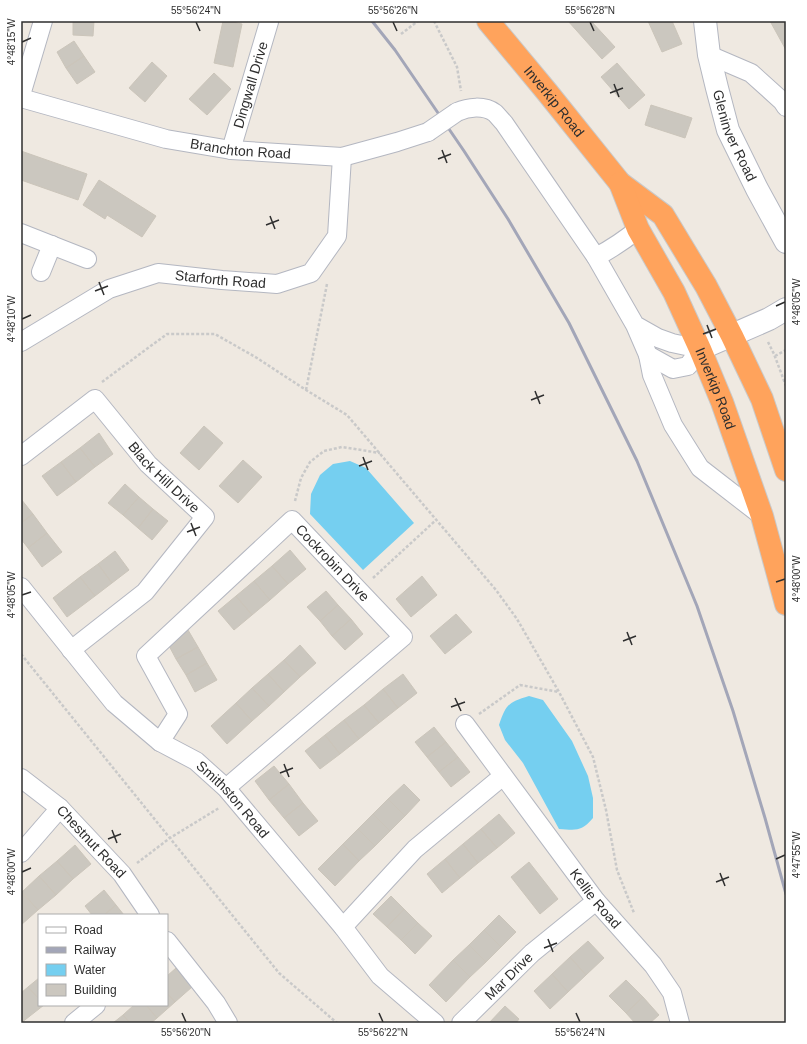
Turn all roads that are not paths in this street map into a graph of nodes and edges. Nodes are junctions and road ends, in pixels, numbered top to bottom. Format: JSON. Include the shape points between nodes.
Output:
{"nodes":[{"id":1,"x":43,"y":21,"type":"edge"},
{"id":2,"x":269,"y":21,"type":"edge"},
{"id":3,"x":488,"y":21,"type":"edge"},
{"id":4,"x":705,"y":21,"type":"edge"},
{"id":5,"x":709,"y":55,"type":"junction"},
{"id":6,"x":21,"y":96,"type":"edge"},
{"id":7,"x":786,"y":107,"type":"edge"},
{"id":8,"x":231,"y":150,"type":"junction"},
{"id":9,"x":342,"y":157,"type":"junction"},
{"id":10,"x":620,"y":183,"type":"junction"},
{"id":11,"x":638,"y":229,"type":"junction"},
{"id":12,"x":21,"y":233,"type":"edge"},
{"id":13,"x":786,"y":242,"type":"edge"},
{"id":14,"x":52,"y":245,"type":"junction"},
{"id":15,"x":596,"y":257,"type":"junction"},
{"id":16,"x":87,"y":259,"type":"dead end"},
{"id":17,"x":41,"y":272,"type":"dead end"},
{"id":18,"x":786,"y":309,"type":"edge"},
{"id":19,"x":635,"y":326,"type":"junction"},
{"id":20,"x":732,"y":336,"type":"junction"},
{"id":21,"x":21,"y":342,"type":"edge"},
{"id":22,"x":700,"y":349,"type":"junction"},
{"id":23,"x":648,"y":355,"type":"junction"},
{"id":24,"x":21,"y":456,"type":"edge"},
{"id":25,"x":786,"y":470,"type":"edge"},
{"id":26,"x":762,"y":516,"type":"junction"},
{"id":27,"x":21,"y":587,"type":"edge"},
{"id":28,"x":786,"y":604,"type":"edge"},
{"id":29,"x":71,"y":650,"type":"junction"},
{"id":30,"x":465,"y":724,"type":"road end"},
{"id":31,"x":160,"y":742,"type":"junction"},
{"id":32,"x":503,"y":776,"type":"junction"},
{"id":33,"x":21,"y":778,"type":"edge"},
{"id":34,"x":230,"y":793,"type":"junction"},
{"id":35,"x":60,"y":808,"type":"junction"},
{"id":36,"x":21,"y":853,"type":"edge"},
{"id":37,"x":596,"y":901,"type":"junction"},
{"id":38,"x":149,"y":914,"type":"edge"},
{"id":39,"x":343,"y":927,"type":"junction"},
{"id":40,"x":168,"y":943,"type":"edge"},
{"id":41,"x":95,"y":1006,"type":"edge"},
{"id":42,"x":74,"y":1023,"type":"edge"},
{"id":43,"x":228,"y":1023,"type":"edge"},
{"id":44,"x":435,"y":1023,"type":"edge"},
{"id":45,"x":461,"y":1023,"type":"edge"},
{"id":46,"x":680,"y":1023,"type":"edge"}],
"edges":[{"from":1,"to":6,"type":"street"},
{"from":2,"to":8,"type":"street","name":"Dingwall Drive"},
{"from":3,"to":10,"type":"highway","name":"Inverkip Road"},
{"from":4,"to":5,"type":"street","name":"Gleninver Road"},
{"from":5,"to":7,"type":"street","via":[[751,73]]},
{"from":5,"to":13,"type":"street","name":"Gleninver Road","via":[[728,130]]},
{"from":6,"to":8,"type":"street","name":"Branchton Road","via":[[166,139]]},
{"from":8,"to":9,"type":"street","name":"Branchton Road"},
{"from":9,"to":15,"type":"street","name":"Branchton Road","bridge":true,"via":[[428,132],[461,110],[484,109],[494,113],[504,122]]},
{"from":9,"to":21,"type":"street","name":"Starforth Road","via":[[337,236],[311,273],[277,284],[158,273],[109,289]]},
{"from":10,"to":11,"type":"highway","name":"Inverkip Road"},
{"from":10,"to":20,"type":"highway","name":"Inverkip Road","via":[[663,215],[706,286]]},
{"from":11,"to":15,"type":"street"},
{"from":11,"to":22,"type":"highway","name":"Inverkip Road","via":[[674,292]]},
{"from":12,"to":14,"type":"street"},
{"from":14,"to":16,"type":"street"},
{"from":14,"to":17,"type":"street"},
{"from":15,"to":19,"type":"street"},
{"from":18,"to":20,"type":"street"},
{"from":19,"to":22,"type":"street","via":[[672,343]]},
{"from":19,"to":23,"type":"street"},
{"from":20,"to":22,"type":"street"},
{"from":20,"to":25,"type":"highway","name":"Inverkip Road","via":[[762,399]]},
{"from":22,"to":23,"type":"street","via":[[688,366],[673,369]]},
{"from":22,"to":26,"type":"highway","name":"Inverkip Road","via":[[722,402]]},
{"from":23,"to":26,"type":"street","via":[[652,376],[673,425],[700,468]]},
{"from":24,"to":29,"type":"street","name":"Black Hill Drive","via":[[95,399],[148,464],[205,517],[145,592]]},
{"from":26,"to":28,"type":"highway","name":"Inverkip Road"},
{"from":27,"to":29,"type":"street","name":"Smithston Road"},
{"from":29,"to":31,"type":"street","name":"Smithston Road","via":[[114,703]]},
{"from":30,"to":32,"type":"street","name":"Kellie Road"},
{"from":31,"to":34,"type":"street","name":"Smithston Road","via":[[196,761]]},
{"from":31,"to":34,"type":"street","name":"Cockrobin Drive","via":[[178,714],[146,656],[292,520],[402,637]]},
{"from":32,"to":37,"type":"street","name":"Kellie Road"},
{"from":32,"to":39,"type":"street","via":[[415,850]]},
{"from":33,"to":35,"type":"street","name":"Chestnut Road"},
{"from":34,"to":39,"type":"street","name":"Smithston Road"},
{"from":35,"to":36,"type":"street"},
{"from":35,"to":38,"type":"street","name":"Chestnut Road","via":[[122,874]]},
{"from":37,"to":45,"type":"street","name":"Mar Drive","via":[[532,953]]},
{"from":37,"to":46,"type":"street","name":"Kellie Road","via":[[653,964],[672,993]]},
{"from":39,"to":44,"type":"street","name":"Smithston Road","via":[[380,976]]},
{"from":40,"to":43,"type":"street","via":[[216,1003]]},
{"from":41,"to":42,"type":"street"}]}
